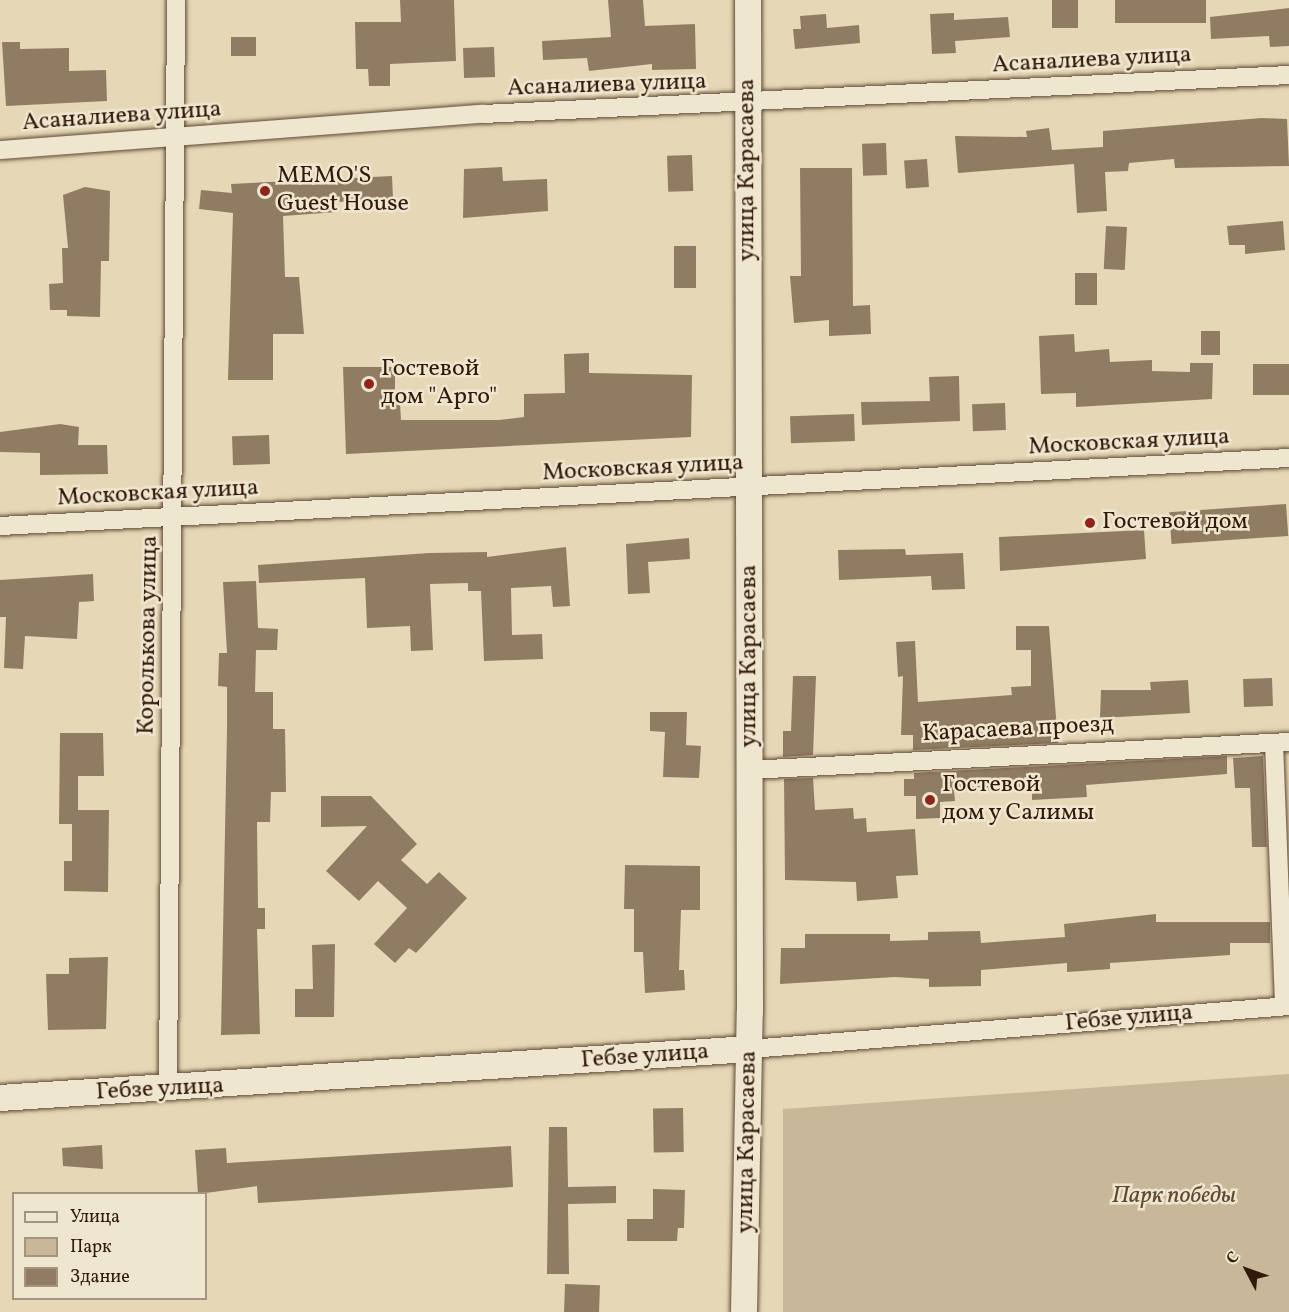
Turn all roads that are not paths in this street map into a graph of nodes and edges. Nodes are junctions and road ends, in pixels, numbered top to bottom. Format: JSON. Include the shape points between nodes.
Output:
{"nodes":[{"id":1,"x":176,"y":0,"type":"edge"},
{"id":2,"x":748,"y":0,"type":"edge"},
{"id":3,"x":1289,"y":75,"type":"edge"},
{"id":4,"x":747,"y":105,"type":"junction"},
{"id":5,"x":175,"y":137,"type":"junction"},
{"id":6,"x":0,"y":150,"type":"edge"},
{"id":7,"x":1289,"y":458,"type":"edge"},
{"id":8,"x":750,"y":488,"type":"junction"},
{"id":9,"x":175,"y":516,"type":"junction"},
{"id":10,"x":0,"y":526,"type":"edge"},
{"id":11,"x":1281,"y":742,"type":"edge"},
{"id":12,"x":749,"y":770,"type":"junction"},
{"id":13,"x":1287,"y":1006,"type":"edge"},
{"id":14,"x":750,"y":1049,"type":"junction"},
{"id":15,"x":168,"y":1091,"type":"junction"},
{"id":16,"x":0,"y":1098,"type":"edge"},
{"id":17,"x":744,"y":1312,"type":"edge"}],
"edges":[{"from":1,"to":5,"type":"street","name":"Королькова улица"},
{"from":2,"to":4,"type":"main road","name":"улица Карасаева"},
{"from":3,"to":4,"type":"street","name":"Асаналиева улица"},
{"from":4,"to":5,"type":"street","name":"Асаналиева улица","via":[[483,114]]},
{"from":4,"to":8,"type":"main road","name":"улица Карасаева"},
{"from":5,"to":6,"type":"street","name":"Асаналиева улица"},
{"from":5,"to":9,"type":"street","name":"Королькова улица"},
{"from":7,"to":8,"type":"street","name":"Московская улица"},
{"from":8,"to":9,"type":"street","name":"Московская улица"},
{"from":8,"to":12,"type":"main road","name":"улица Карасаева"},
{"from":9,"to":10,"type":"street","name":"Московская улица"},
{"from":9,"to":15,"type":"street","name":"Королькова улица"},
{"from":11,"to":12,"type":"street","name":"Карасаева проезд"},
{"from":11,"to":13,"type":"street"},
{"from":12,"to":14,"type":"main road","name":"улица Карасаева"},
{"from":13,"to":14,"type":"street","name":"Гебзе улица"},
{"from":14,"to":15,"type":"main road","name":"Гебзе улица"},
{"from":14,"to":17,"type":"main road","name":"улица Карасаева"},
{"from":15,"to":16,"type":"main road","name":"Гебзе улица"}]}
